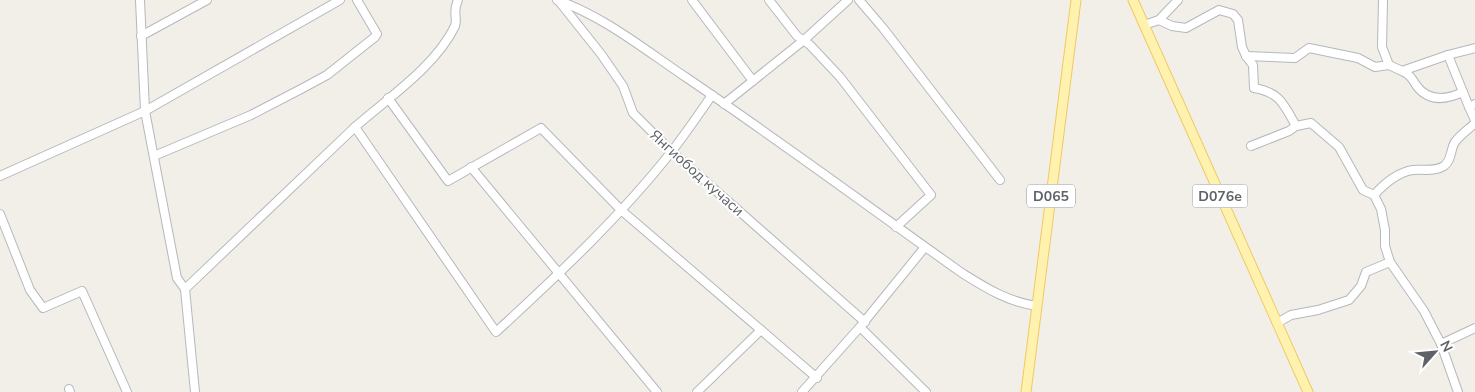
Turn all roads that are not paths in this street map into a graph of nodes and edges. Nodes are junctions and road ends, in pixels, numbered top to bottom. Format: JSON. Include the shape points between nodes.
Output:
{"nodes":[{"id":1,"x":140,"y":0,"type":"edge"},
{"id":2,"x":207,"y":0,"type":"edge"},
{"id":3,"x":340,"y":0,"type":"edge"},
{"id":4,"x":357,"y":0,"type":"edge"},
{"id":5,"x":458,"y":0,"type":"edge"},
{"id":6,"x":558,"y":0,"type":"edge"},
{"id":7,"x":692,"y":0,"type":"edge"},
{"id":8,"x":769,"y":0,"type":"edge"},
{"id":9,"x":848,"y":0,"type":"edge"},
{"id":10,"x":859,"y":0,"type":"edge"},
{"id":11,"x":1076,"y":0,"type":"edge"},
{"id":12,"x":1133,"y":0,"type":"edge"},
{"id":13,"x":1178,"y":0,"type":"edge"},
{"id":14,"x":1383,"y":0,"type":"edge"},
{"id":15,"x":1159,"y":20,"type":"junction"},
{"id":16,"x":1144,"y":25,"type":"junction"},
{"id":17,"x":141,"y":36,"type":"junction"},
{"id":18,"x":804,"y":40,"type":"junction"},
{"id":19,"x":1475,"y":48,"type":"edge"},
{"id":20,"x":1448,"y":55,"type":"junction"},
{"id":21,"x":1246,"y":56,"type":"junction"},
{"id":22,"x":1390,"y":65,"type":"junction"},
{"id":23,"x":1402,"y":71,"type":"junction"},
{"id":24,"x":753,"y":81,"type":"junction"},
{"id":25,"x":1463,"y":92,"type":"junction"},
{"id":26,"x":712,"y":95,"type":"junction"},
{"id":27,"x":388,"y":98,"type":"junction"},
{"id":28,"x":724,"y":104,"type":"junction"},
{"id":29,"x":1472,"y":106,"type":"edge"},
{"id":30,"x":146,"y":111,"type":"junction"},
{"id":31,"x":1475,"y":122,"type":"edge"},
{"id":32,"x":1296,"y":126,"type":"junction"},
{"id":33,"x":355,"y":127,"type":"junction"},
{"id":34,"x":1251,"y":146,"type":"dead end"},
{"id":35,"x":671,"y":151,"type":"junction"},
{"id":36,"x":154,"y":156,"type":"junction"},
{"id":37,"x":471,"y":167,"type":"junction"},
{"id":38,"x":0,"y":176,"type":"edge"},
{"id":39,"x":1000,"y":180,"type":"dead end"},
{"id":40,"x":1374,"y":195,"type":"junction"},
{"id":41,"x":621,"y":210,"type":"junction"},
{"id":42,"x":0,"y":214,"type":"edge"},
{"id":43,"x":896,"y":227,"type":"junction"},
{"id":44,"x":925,"y":247,"type":"junction"},
{"id":45,"x":1390,"y":262,"type":"junction"},
{"id":46,"x":558,"y":275,"type":"junction"},
{"id":47,"x":185,"y":289,"type":"junction"},
{"id":48,"x":1037,"y":306,"type":"junction"},
{"id":49,"x":1276,"y":323,"type":"junction"},
{"id":50,"x":863,"y":324,"type":"junction"},
{"id":51,"x":1475,"y":328,"type":"edge"},
{"id":52,"x":761,"y":330,"type":"junction"},
{"id":53,"x":1441,"y":344,"type":"junction"},
{"id":54,"x":817,"y":378,"type":"junction"},
{"id":55,"x":127,"y":392,"type":"edge"},
{"id":56,"x":195,"y":392,"type":"edge"},
{"id":57,"x":658,"y":392,"type":"edge"},
{"id":58,"x":697,"y":392,"type":"edge"},
{"id":59,"x":802,"y":392,"type":"edge"},
{"id":60,"x":926,"y":392,"type":"edge"},
{"id":61,"x":1026,"y":392,"type":"edge"},
{"id":62,"x":1308,"y":392,"type":"edge"},
{"id":63,"x":1458,"y":392,"type":"edge"}],
"edges":[{"from":1,"to":17,"type":"street"},
{"from":2,"to":17,"type":"street"},
{"from":3,"to":30,"type":"street"},
{"from":4,"to":36,"type":"street","via":[[376,37],[327,75],[251,115]]},
{"from":5,"to":27,"type":"street","via":[[454,7],[456,24],[435,56]]},
{"from":6,"to":26,"type":"street","name":"Янгиобод кучаси","via":[[600,19]]},
{"from":6,"to":35,"type":"street","name":"Янгиобод кучаси","via":[[623,86],[633,113]]},
{"from":7,"to":24,"type":"street"},
{"from":8,"to":18,"type":"street","via":[[797,36]]},
{"from":9,"to":18,"type":"street"},
{"from":10,"to":39,"type":"street"},
{"from":11,"to":48,"type":"main road","number":"D065"},
{"from":12,"to":16,"type":"main road","number":"D076e"},
{"from":13,"to":15,"type":"street"},
{"from":14,"to":22,"type":"street","via":[[1382,47]]},
{"from":15,"to":16,"type":"street"},
{"from":15,"to":21,"type":"street","via":[[1186,28],[1219,10],[1233,14],[1238,20]]},
{"from":16,"to":49,"type":"main road","number":"D076e"},
{"from":17,"to":30,"type":"street"},
{"from":18,"to":24,"type":"street"},
{"from":18,"to":43,"type":"street","via":[[840,77],[931,195]]},
{"from":19,"to":20,"type":"street"},
{"from":20,"to":23,"type":"street"},
{"from":20,"to":25,"type":"street"},
{"from":21,"to":22,"type":"street","via":[[1295,58],[1309,48],[1358,58],[1375,67]]},
{"from":21,"to":32,"type":"street","via":[[1253,65],[1254,88],[1280,98]]},
{"from":22,"to":23,"type":"street"},
{"from":23,"to":25,"type":"street","via":[[1412,76],[1422,92],[1430,97],[1450,98]]},
{"from":24,"to":28,"type":"street"},
{"from":25,"to":29,"type":"street"},
{"from":26,"to":28,"type":"street","name":"Янгиобод кучаси"},
{"from":26,"to":35,"type":"street"},
{"from":27,"to":33,"type":"street"},
{"from":27,"to":37,"type":"street","via":[[448,181]]},
{"from":28,"to":43,"type":"street","name":"Янгиобод кучаси"},
{"from":29,"to":31,"type":"street"},
{"from":30,"to":36,"type":"street"},
{"from":30,"to":38,"type":"street"},
{"from":31,"to":40,"type":"street","via":[[1455,142],[1450,159],[1444,166],[1398,175]]},
{"from":32,"to":34,"type":"street"},
{"from":32,"to":40,"type":"street","via":[[1311,123],[1339,147],[1363,190]]},
{"from":33,"to":46,"type":"street","via":[[496,332]]},
{"from":33,"to":47,"type":"street"},
{"from":35,"to":41,"type":"street"},
{"from":35,"to":50,"type":"street","name":"Янгиобод кучаси"},
{"from":36,"to":47,"type":"street","via":[[177,278]]},
{"from":37,"to":41,"type":"street","via":[[541,128]]},
{"from":37,"to":46,"type":"street"},
{"from":40,"to":45,"type":"street","via":[[1381,209]]},
{"from":41,"to":46,"type":"street"},
{"from":41,"to":52,"type":"street"},
{"from":42,"to":55,"type":"street","via":[[30,290],[43,308],[82,291]]},
{"from":43,"to":44,"type":"street","name":"Янгиобод кучаси"},
{"from":44,"to":48,"type":"street","name":"Янгиобод кучаси","via":[[999,295]]},
{"from":44,"to":50,"type":"street"},
{"from":45,"to":49,"type":"street","via":[[1366,272],[1361,286],[1349,300],[1291,315]]},
{"from":45,"to":53,"type":"street"},
{"from":46,"to":57,"type":"street"},
{"from":47,"to":56,"type":"street"},
{"from":48,"to":61,"type":"main road","number":"D065"},
{"from":49,"to":62,"type":"main road","number":"D076e"},
{"from":50,"to":54,"type":"street"},
{"from":50,"to":60,"type":"street","name":"Янгиобод кучаси"},
{"from":51,"to":53,"type":"street"},
{"from":52,"to":54,"type":"street"},
{"from":52,"to":58,"type":"street"},
{"from":53,"to":63,"type":"street"},
{"from":54,"to":59,"type":"street"}]}
